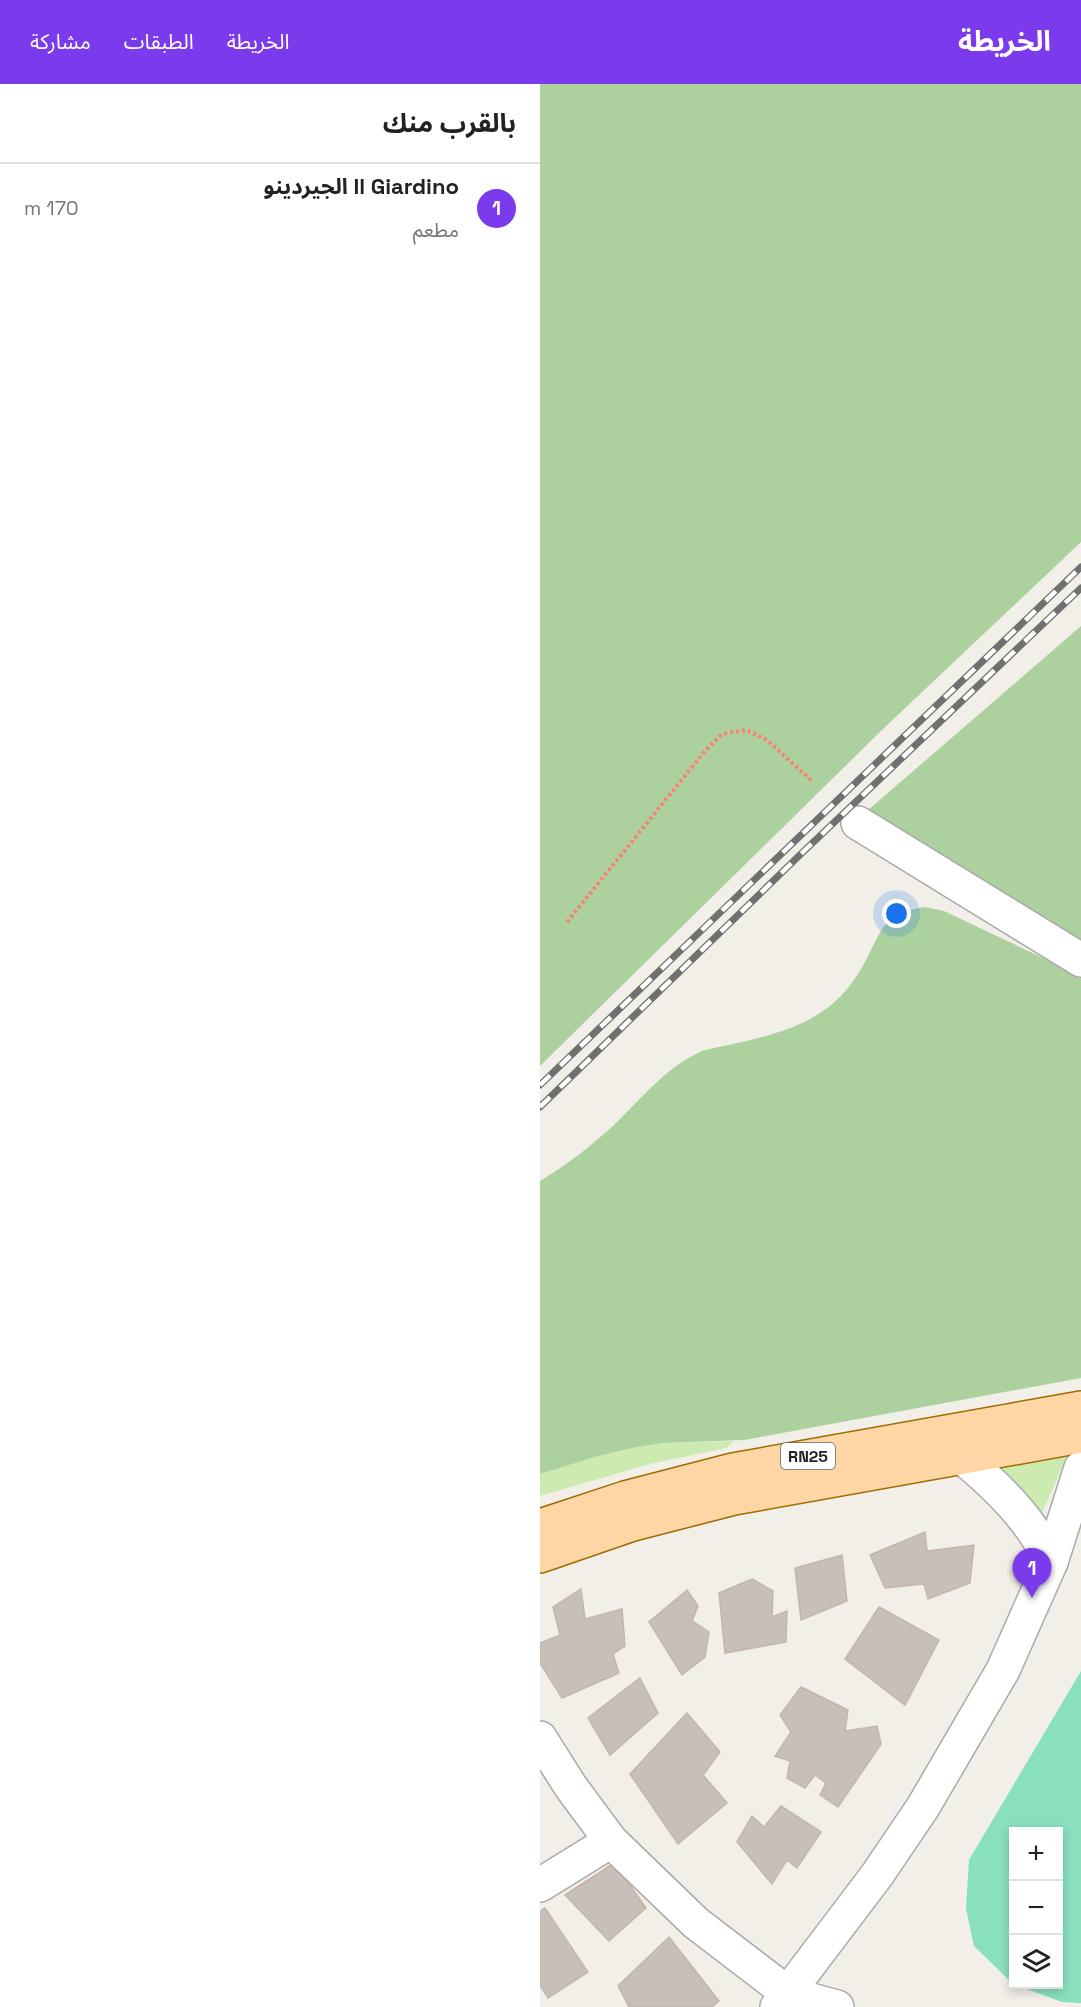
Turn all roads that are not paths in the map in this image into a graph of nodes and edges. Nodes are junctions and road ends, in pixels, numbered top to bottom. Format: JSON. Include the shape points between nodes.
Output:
{"nodes":[{"id":1,"x":858,"y":823,"type":"dead end"},
{"id":2,"x":1081,"y":960,"type":"edge"},
{"id":3,"x":1081,"y":1408,"type":"edge"},
{"id":4,"x":1081,"y":1436,"type":"edge"},
{"id":5,"x":963,"y":1457,"type":"junction"},
{"id":6,"x":1081,"y":1468,"type":"edge"},
{"id":7,"x":540,"y":1526,"type":"edge"},
{"id":8,"x":540,"y":1556,"type":"edge"},
{"id":9,"x":1051,"y":1562,"type":"junction"},
{"id":10,"x":540,"y":1738,"type":"edge"},
{"id":11,"x":610,"y":1841,"type":"junction"},
{"id":12,"x":540,"y":1885,"type":"edge"},
{"id":13,"x":783,"y":2000,"type":"edge"},
{"id":14,"x":837,"y":2007,"type":"edge"}],
"edges":[{"from":1,"to":2,"type":"street"},
{"from":3,"to":7,"type":"main road","number":"RN25","via":[[733,1470],[625,1498]]},
{"from":4,"to":5,"type":"main road","number":"RN25"},
{"from":5,"to":8,"type":"main road","number":"RN25","via":[[734,1498],[633,1524]]},
{"from":5,"to":9,"type":"street","via":[[1012,1504],[1042,1541]]},
{"from":6,"to":9,"type":"street"},
{"from":9,"to":13,"type":"street","via":[[1003,1670],[928,1798],[877,1875]]},
{"from":10,"to":11,"type":"street"},
{"from":11,"to":12,"type":"street"},
{"from":11,"to":13,"type":"street"},
{"from":13,"to":14,"type":"street"}]}
